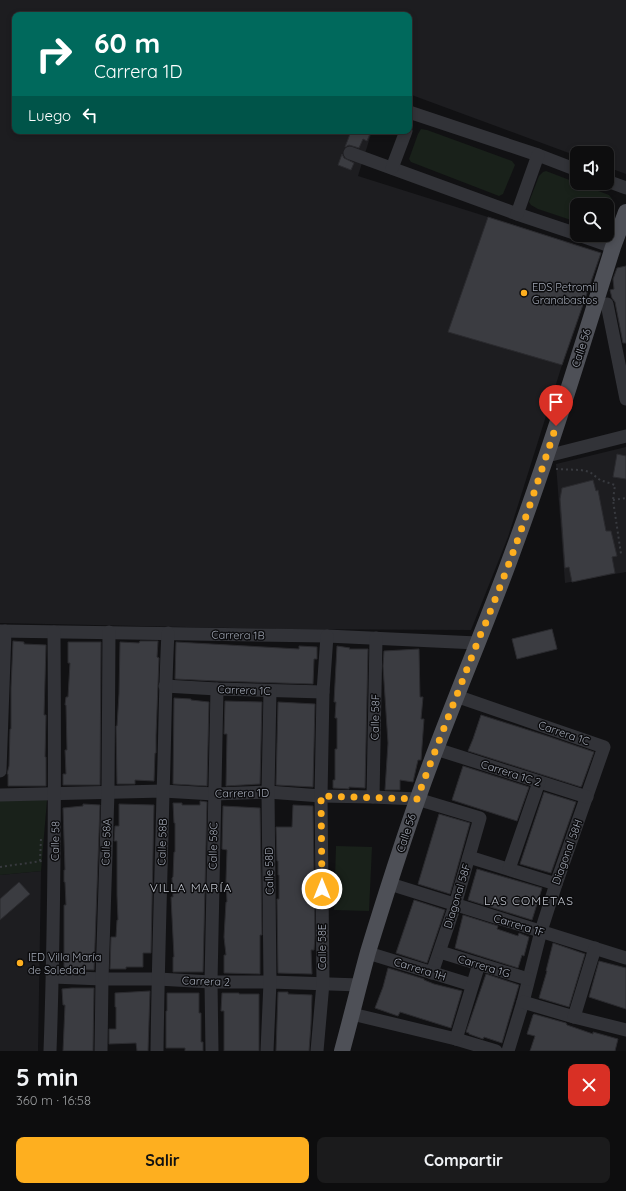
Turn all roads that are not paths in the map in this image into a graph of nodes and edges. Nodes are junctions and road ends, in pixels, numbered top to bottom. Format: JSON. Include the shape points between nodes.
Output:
{"nodes":[{"id":1,"x":412,"y":117,"type":"edge"},
{"id":2,"x":405,"y":134,"type":"edge"},
{"id":3,"x":350,"y":153,"type":"dead end"},
{"id":4,"x":538,"y":155,"type":"junction"},
{"id":5,"x":570,"y":167,"type":"edge"},
{"id":6,"x":392,"y":168,"type":"junction"},
{"id":7,"x":614,"y":184,"type":"edge"},
{"id":8,"x":626,"y":188,"type":"edge"},
{"id":9,"x":626,"y":212,"type":"edge"},
{"id":10,"x":517,"y":214,"type":"junction"},
{"id":11,"x":623,"y":231,"type":"edge"},
{"id":12,"x":570,"y":232,"type":"edge"},
{"id":13,"x":598,"y":242,"type":"edge"},
{"id":14,"x":613,"y":247,"type":"junction"},
{"id":15,"x":607,"y":304,"type":"dead end"},
{"id":16,"x":626,"y":399,"type":"edge"},
{"id":17,"x":626,"y":436,"type":"edge"},
{"id":18,"x":545,"y":462,"type":"junction"},
{"id":19,"x":2,"y":631,"type":"edge"},
{"id":20,"x":54,"y":632,"type":"junction"},
{"id":21,"x":109,"y":632,"type":"junction"},
{"id":22,"x":168,"y":633,"type":"junction"},
{"id":23,"x":327,"y":636,"type":"junction"},
{"id":24,"x":376,"y":638,"type":"junction"},
{"id":25,"x":477,"y":644,"type":"junction"},
{"id":26,"x":165,"y":686,"type":"junction"},
{"id":27,"x":217,"y":689,"type":"junction"},
{"id":28,"x":270,"y":691,"type":"junction"},
{"id":29,"x":323,"y":692,"type":"junction"},
{"id":30,"x":456,"y":696,"type":"junction"},
{"id":31,"x":604,"y":747,"type":"joint"},
{"id":32,"x":436,"y":749,"type":"junction"},
{"id":33,"x":0,"y":771,"type":"edge"},
{"id":34,"x":540,"y":782,"type":"junction"},
{"id":35,"x":164,"y":791,"type":"junction"},
{"id":36,"x":108,"y":792,"type":"junction"},
{"id":37,"x":268,"y":792,"type":"junction"},
{"id":38,"x":56,"y":793,"type":"junction"},
{"id":39,"x":214,"y":794,"type":"junction"},
{"id":40,"x":0,"y":795,"type":"edge"},
{"id":41,"x":321,"y":796,"type":"junction"},
{"id":42,"x":373,"y":797,"type":"junction"},
{"id":43,"x":587,"y":797,"type":"junction"},
{"id":44,"x":417,"y":799,"type":"junction"},
{"id":45,"x":480,"y":818,"type":"joint"},
{"id":46,"x":469,"y":857,"type":"junction"},
{"id":47,"x":508,"y":869,"type":"junction"},
{"id":48,"x":390,"y":884,"type":"junction"},
{"id":49,"x":556,"y":884,"type":"junction"},
{"id":50,"x":455,"y":905,"type":"junction"},
{"id":51,"x":541,"y":931,"type":"junction"},
{"id":52,"x":595,"y":948,"type":"junction"},
{"id":53,"x":440,"y":952,"type":"junction"},
{"id":54,"x":368,"y":953,"type":"junction"},
{"id":55,"x":626,"y":958,"type":"edge"},
{"id":56,"x":479,"y":964,"type":"junction"},
{"id":57,"x":432,"y":973,"type":"junction"},
{"id":58,"x":53,"y":977,"type":"junction"},
{"id":59,"x":102,"y":979,"type":"junction"},
{"id":60,"x":158,"y":979,"type":"junction"},
{"id":61,"x":528,"y":979,"type":"junction"},
{"id":62,"x":211,"y":982,"type":"junction"},
{"id":63,"x":270,"y":982,"type":"junction"},
{"id":64,"x":323,"y":983,"type":"junction"},
{"id":65,"x":360,"y":985,"type":"junction"},
{"id":66,"x":472,"y":985,"type":"junction"},
{"id":67,"x":523,"y":1002,"type":"junction"},
{"id":68,"x":352,"y":1014,"type":"junction"},
{"id":69,"x":574,"y":1017,"type":"junction"},
{"id":70,"x":626,"y":1030,"type":"edge"},
{"id":71,"x":456,"y":1039,"type":"junction"},
{"id":72,"x":50,"y":1051,"type":"edge"},
{"id":73,"x":101,"y":1051,"type":"edge"},
{"id":74,"x":157,"y":1051,"type":"edge"},
{"id":75,"x":212,"y":1051,"type":"edge"},
{"id":76,"x":267,"y":1051,"type":"edge"},
{"id":77,"x":317,"y":1051,"type":"edge"},
{"id":78,"x":342,"y":1051,"type":"edge"},
{"id":79,"x":496,"y":1051,"type":"edge"},
{"id":80,"x":508,"y":1051,"type":"edge"}],
"edges":[{"from":1,"to":4,"type":"street"},
{"from":2,"to":6,"type":"street"},
{"from":3,"to":6,"type":"street"},
{"from":4,"to":5,"type":"street"},
{"from":4,"to":10,"type":"street"},
{"from":6,"to":10,"type":"street"},
{"from":7,"to":8,"type":"street"},
{"from":9,"to":11,"type":"main road","name":"Calle 56"},
{"from":10,"to":12,"type":"street"},
{"from":11,"to":14,"type":"main road","name":"Calle 56"},
{"from":13,"to":14,"type":"street"},
{"from":14,"to":18,"type":"main road","name":"Calle 56"},
{"from":15,"to":16,"type":"street"},
{"from":17,"to":18,"type":"street"},
{"from":18,"to":25,"type":"main road","name":"Calle 56"},
{"from":19,"to":20,"type":"street","name":"Carrera 1B"},
{"from":19,"to":33,"type":"street"},
{"from":20,"to":21,"type":"street","name":"Carrera 1B"},
{"from":20,"to":38,"type":"street","name":"Calle 58"},
{"from":21,"to":22,"type":"street","name":"Carrera 1B"},
{"from":21,"to":36,"type":"street","name":"Calle 58A"},
{"from":22,"to":23,"type":"street","name":"Carrera 1B"},
{"from":22,"to":26,"type":"street","name":"Calle 58B"},
{"from":23,"to":24,"type":"street","name":"Carrera 1B"},
{"from":23,"to":29,"type":"street"},
{"from":24,"to":25,"type":"street","name":"Carrera 1B"},
{"from":24,"to":42,"type":"street","name":"Calle 58F"},
{"from":25,"to":30,"type":"main road","name":"Calle 56"},
{"from":26,"to":27,"type":"street","name":"Carrera 1C"},
{"from":26,"to":35,"type":"street","name":"Calle 58B"},
{"from":27,"to":28,"type":"street","name":"Carrera 1C"},
{"from":27,"to":39,"type":"street","name":"Calle 58C"},
{"from":28,"to":29,"type":"street","name":"Carrera 1C"},
{"from":28,"to":37,"type":"street","name":"Calle 58D"},
{"from":29,"to":41,"type":"street"},
{"from":30,"to":31,"type":"street","name":"Carrera 1C"},
{"from":30,"to":32,"type":"main road","name":"Calle 56"},
{"from":31,"to":43,"type":"street","name":"Diagonal 58H"},
{"from":32,"to":34,"type":"street","name":"Carrera 1C 2"},
{"from":32,"to":44,"type":"main road","name":"Calle 56"},
{"from":34,"to":43,"type":"street","name":"Carrera 1C 2"},
{"from":34,"to":47,"type":"street"},
{"from":35,"to":36,"type":"street","name":"Carrera 1D"},
{"from":35,"to":39,"type":"street","name":"Carrera 1D"},
{"from":35,"to":60,"type":"street","name":"Calle 58B"},
{"from":36,"to":38,"type":"street","name":"Carrera 1D"},
{"from":36,"to":59,"type":"street","name":"Calle 58A"},
{"from":37,"to":39,"type":"street","name":"Carrera 1D"},
{"from":37,"to":41,"type":"street","name":"Carrera 1D"},
{"from":37,"to":63,"type":"street","name":"Calle 58D"},
{"from":38,"to":40,"type":"street","name":"Carrera 1D"},
{"from":38,"to":58,"type":"street","name":"Calle 58"},
{"from":39,"to":62,"type":"street","name":"Calle 58C"},
{"from":41,"to":42,"type":"street","name":"Carrera 1D"},
{"from":41,"to":64,"type":"street","name":"Calle 58E"},
{"from":42,"to":44,"type":"street","name":"Carrera 1D"},
{"from":43,"to":49,"type":"street","name":"Diagonal 58H"},
{"from":44,"to":45,"type":"street","name":"Carrera 1D"},
{"from":44,"to":48,"type":"main road","name":"Calle 56"},
{"from":45,"to":46,"type":"street","name":"Diagonal 58F"},
{"from":46,"to":47,"type":"street"},
{"from":46,"to":50,"type":"street","name":"Diagonal 58F"},
{"from":47,"to":49,"type":"street"},
{"from":48,"to":50,"type":"street","name":"Carrera 1F"},
{"from":48,"to":54,"type":"main road","name":"Calle 56"},
{"from":49,"to":51,"type":"street","name":"Diagonal 58H"},
{"from":50,"to":51,"type":"street","name":"Carrera 1F"},
{"from":50,"to":53,"type":"street","name":"Diagonal 58F"},
{"from":51,"to":52,"type":"street","name":"Carrera 1F"},
{"from":51,"to":61,"type":"street","name":"Diagonal 58H"},
{"from":52,"to":55,"type":"street","name":"Carrera 1F"},
{"from":52,"to":69,"type":"street"},
{"from":53,"to":56,"type":"street","name":"Carrera 1G"},
{"from":53,"to":57,"type":"street","name":"Diagonal 58F"},
{"from":54,"to":57,"type":"street","name":"Carrera 1H"},
{"from":54,"to":65,"type":"main road","name":"Calle 56"},
{"from":56,"to":61,"type":"street","name":"Carrera 1G"},
{"from":56,"to":66,"type":"street"},
{"from":57,"to":66,"type":"street","name":"Carrera 1H"},
{"from":58,"to":59,"type":"street","name":"Carrera 2"},
{"from":58,"to":72,"type":"street","name":"Calle 58"},
{"from":59,"to":60,"type":"street","name":"Carrera 2"},
{"from":59,"to":73,"type":"street","name":"Calle 58A"},
{"from":60,"to":62,"type":"street","name":"Carrera 2"},
{"from":60,"to":74,"type":"street","name":"Calle 58B"},
{"from":61,"to":67,"type":"street","name":"Diagonal 58H"},
{"from":62,"to":63,"type":"street","name":"Carrera 2"},
{"from":62,"to":75,"type":"street","name":"Calle 58C"},
{"from":63,"to":64,"type":"street","name":"Carrera 2"},
{"from":63,"to":76,"type":"street","name":"Calle 58D"},
{"from":64,"to":65,"type":"street","name":"Carrera 2"},
{"from":64,"to":77,"type":"street","name":"Calle 58E"},
{"from":65,"to":68,"type":"main road","name":"Calle 56"},
{"from":66,"to":71,"type":"street"},
{"from":67,"to":69,"type":"street"},
{"from":67,"to":80,"type":"street","name":"Diagonal 58H"},
{"from":68,"to":71,"type":"street"},
{"from":68,"to":78,"type":"main road","name":"Calle 56"},
{"from":69,"to":70,"type":"street"},
{"from":71,"to":79,"type":"street"}]}
